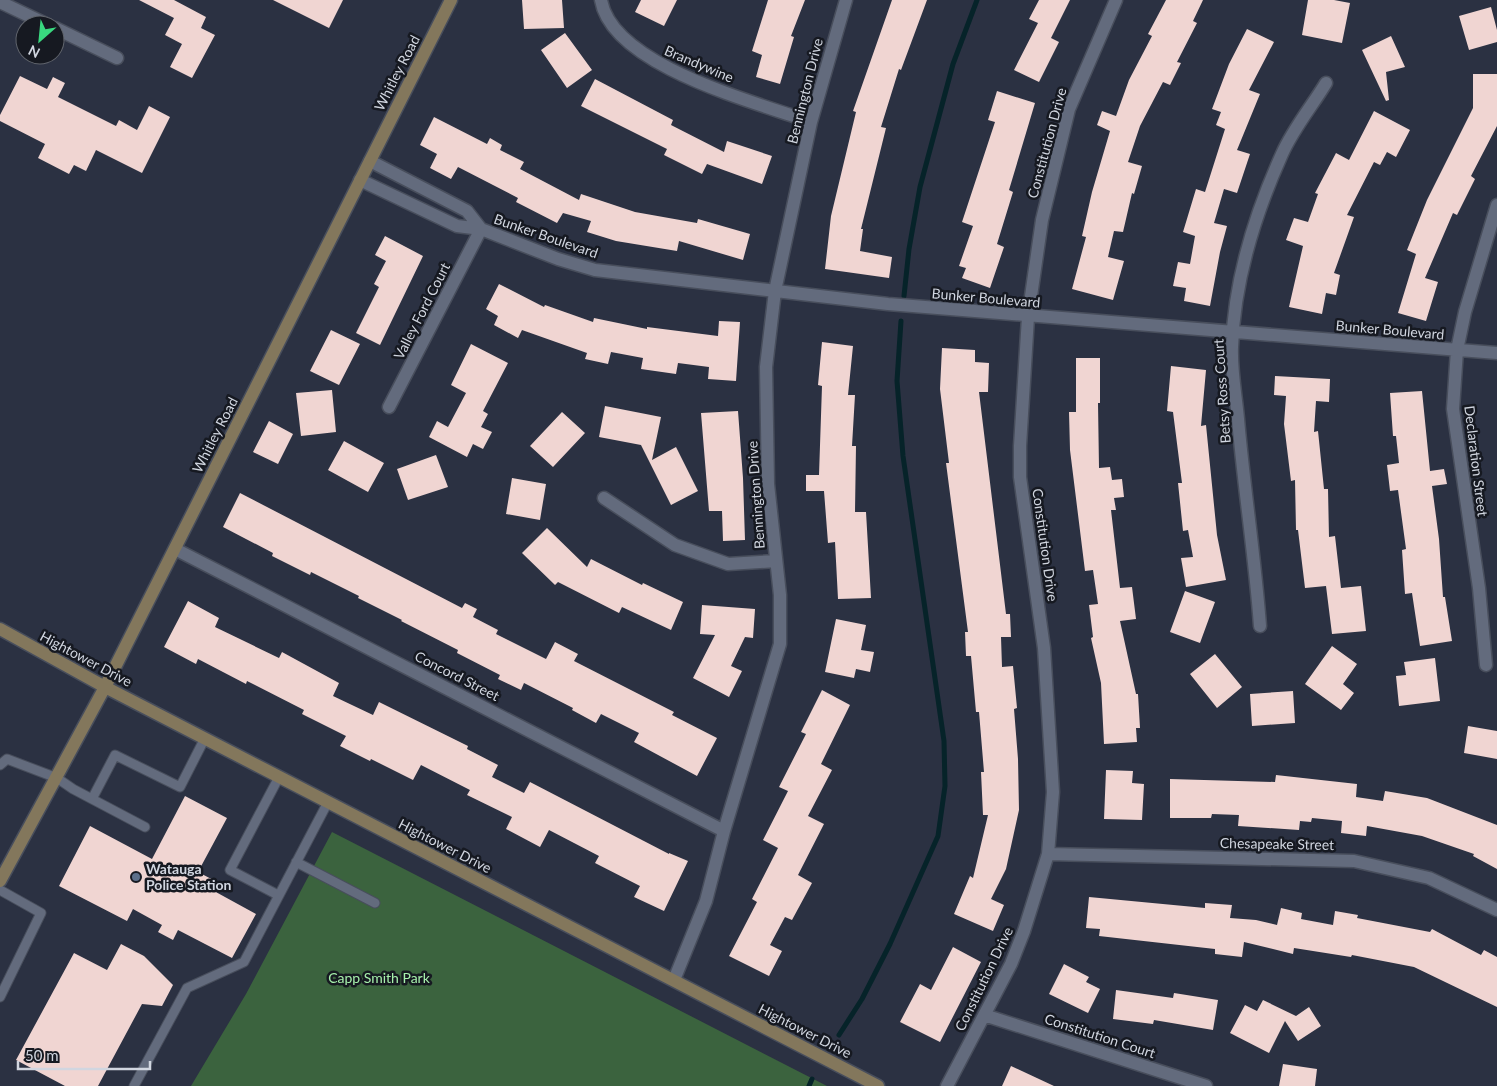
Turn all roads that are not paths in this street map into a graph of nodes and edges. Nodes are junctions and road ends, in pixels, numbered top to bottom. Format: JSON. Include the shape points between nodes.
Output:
{"nodes":[{"id":1,"x":452,"y":0,"type":"edge"},
{"id":2,"x":601,"y":0,"type":"edge"},
{"id":3,"x":846,"y":0,"type":"edge"},
{"id":4,"x":1116,"y":0,"type":"edge"},
{"id":5,"x":0,"y":2,"type":"edge"},
{"id":6,"x":27,"y":15,"type":"edge"},
{"id":7,"x":65,"y":33,"type":"edge"},
{"id":8,"x":117,"y":58,"type":"dead end"},
{"id":9,"x":1326,"y":83,"type":"dead end"},
{"id":10,"x":811,"y":122,"type":"junction"},
{"id":11,"x":370,"y":161,"type":"junction"},
{"id":12,"x":360,"y":180,"type":"junction"},
{"id":13,"x":1497,"y":204,"type":"edge"},
{"id":14,"x":480,"y":229,"type":"junction"},
{"id":15,"x":775,"y":291,"type":"junction"},
{"id":16,"x":1028,"y":316,"type":"junction"},
{"id":17,"x":1233,"y":332,"type":"junction"},
{"id":18,"x":1457,"y":350,"type":"junction"},
{"id":19,"x":1497,"y":353,"type":"edge"},
{"id":20,"x":389,"y":406,"type":"dead end"},
{"id":21,"x":604,"y":498,"type":"dead end"},
{"id":22,"x":175,"y":549,"type":"junction"},
{"id":23,"x":776,"y":561,"type":"junction"},
{"id":24,"x":1260,"y":626,"type":"dead end"},
{"id":25,"x":0,"y":629,"type":"edge"},
{"id":26,"x":1486,"y":665,"type":"dead end"},
{"id":27,"x":105,"y":687,"type":"junction"},
{"id":28,"x":205,"y":738,"type":"junction"},
{"id":29,"x":0,"y":765,"type":"edge"},
{"id":30,"x":279,"y":777,"type":"junction"},
{"id":31,"x":56,"y":778,"type":"junction"},
{"id":32,"x":92,"y":799,"type":"junction"},
{"id":33,"x":328,"y":802,"type":"junction"},
{"id":34,"x":145,"y":827,"type":"dead end"},
{"id":35,"x":724,"y":831,"type":"junction"},
{"id":36,"x":1048,"y":854,"type":"junction"},
{"id":37,"x":296,"y":862,"type":"junction"},
{"id":38,"x":0,"y":880,"type":"edge"},
{"id":39,"x":0,"y":890,"type":"edge"},
{"id":40,"x":278,"y":896,"type":"junction"},
{"id":41,"x":375,"y":903,"type":"dead end"},
{"id":42,"x":1497,"y":910,"type":"edge"},
{"id":43,"x":674,"y":980,"type":"junction"},
{"id":44,"x":0,"y":997,"type":"edge"},
{"id":45,"x":984,"y":1015,"type":"junction"},
{"id":46,"x":134,"y":1086,"type":"edge"},
{"id":47,"x":878,"y":1086,"type":"edge"},
{"id":48,"x":947,"y":1086,"type":"edge"},
{"id":49,"x":1206,"y":1086,"type":"edge"}],
"edges":[{"from":1,"to":11,"type":"main road","name":"Whitley Road"},
{"from":2,"to":10,"type":"street","name":"Brandywine","via":[[609,19],[626,39],[655,62],[683,76]]},
{"from":3,"to":10,"type":"street","name":"Bennington Drive"},
{"from":4,"to":16,"type":"street","name":"Constitution Drive","via":[[1069,109],[1042,220]]},
{"from":5,"to":6,"type":"street"},
{"from":7,"to":8,"type":"street"},
{"from":9,"to":17,"type":"street","name":"Betsy Ross Court","via":[[1283,152],[1259,214],[1243,267]]},
{"from":10,"to":15,"type":"street","name":"Bennington Drive"},
{"from":11,"to":12,"type":"main road","name":"Whitley Road"},
{"from":11,"to":14,"type":"street","name":"Bunker Boulevard","via":[[467,212]]},
{"from":12,"to":14,"type":"street","name":"Bunker Boulevard","via":[[457,226]]},
{"from":12,"to":22,"type":"main road","name":"Whitley Road"},
{"from":13,"to":18,"type":"street","name":"Declaration Street","via":[[1464,312]]},
{"from":14,"to":15,"type":"street","name":"Bunker Boulevard","via":[[595,270]]},
{"from":14,"to":20,"type":"street","name":"Valley Ford Court"},
{"from":15,"to":16,"type":"street","name":"Bunker Boulevard"},
{"from":15,"to":23,"type":"street","name":"Bennington Drive","via":[[766,367],[768,484]]},
{"from":16,"to":17,"type":"street","name":"Bunker Boulevard"},
{"from":16,"to":36,"type":"street","name":"Constitution Drive","via":[[1020,477],[1044,648],[1053,792]]},
{"from":17,"to":18,"type":"street","name":"Bunker Boulevard"},
{"from":17,"to":24,"type":"street","name":"Betsy Ross Court","via":[[1246,508],[1254,553]]},
{"from":18,"to":19,"type":"street","name":"Bunker Boulevard"},
{"from":18,"to":26,"type":"street","name":"Declaration Street","via":[[1453,409],[1479,588]]},
{"from":21,"to":23,"type":"street","via":[[675,545],[728,564]]},
{"from":22,"to":27,"type":"main road","name":"Whitley Road"},
{"from":22,"to":35,"type":"street","name":"Concord Street"},
{"from":23,"to":35,"type":"street","name":"Bennington Drive","via":[[780,644]]},
{"from":25,"to":27,"type":"main road","name":"Hightower Drive"},
{"from":27,"to":28,"type":"main road","name":"Hightower Drive"},
{"from":27,"to":31,"type":"main road","name":"Whitley Road"},
{"from":28,"to":30,"type":"main road","name":"Hightower Drive"},
{"from":28,"to":32,"type":"lane","via":[[180,787],[115,755]]},
{"from":29,"to":31,"type":"lane","via":[[7,760]]},
{"from":30,"to":33,"type":"main road","name":"Hightower Drive"},
{"from":30,"to":40,"type":"lane","via":[[230,870]]},
{"from":31,"to":32,"type":"lane"},
{"from":31,"to":38,"type":"main road","name":"Whitley Road"},
{"from":32,"to":34,"type":"lane"},
{"from":33,"to":37,"type":"lane"},
{"from":33,"to":43,"type":"main road","name":"Hightower Drive"},
{"from":35,"to":43,"type":"street","name":"Bennington Drive","via":[[706,901]]},
{"from":36,"to":42,"type":"street","name":"Chesapeake Street","via":[[1354,861],[1429,878]]},
{"from":36,"to":45,"type":"street","name":"Constitution Drive","via":[[1021,939]]},
{"from":37,"to":40,"type":"lane"},
{"from":37,"to":41,"type":"lane"},
{"from":39,"to":44,"type":"lane","via":[[41,913]]},
{"from":40,"to":46,"type":"lane","via":[[244,962],[188,988]]},
{"from":43,"to":47,"type":"main road","name":"Hightower Drive"},
{"from":45,"to":48,"type":"street","name":"Constitution Drive"},
{"from":45,"to":49,"type":"street","name":"Constitution Court"}]}
